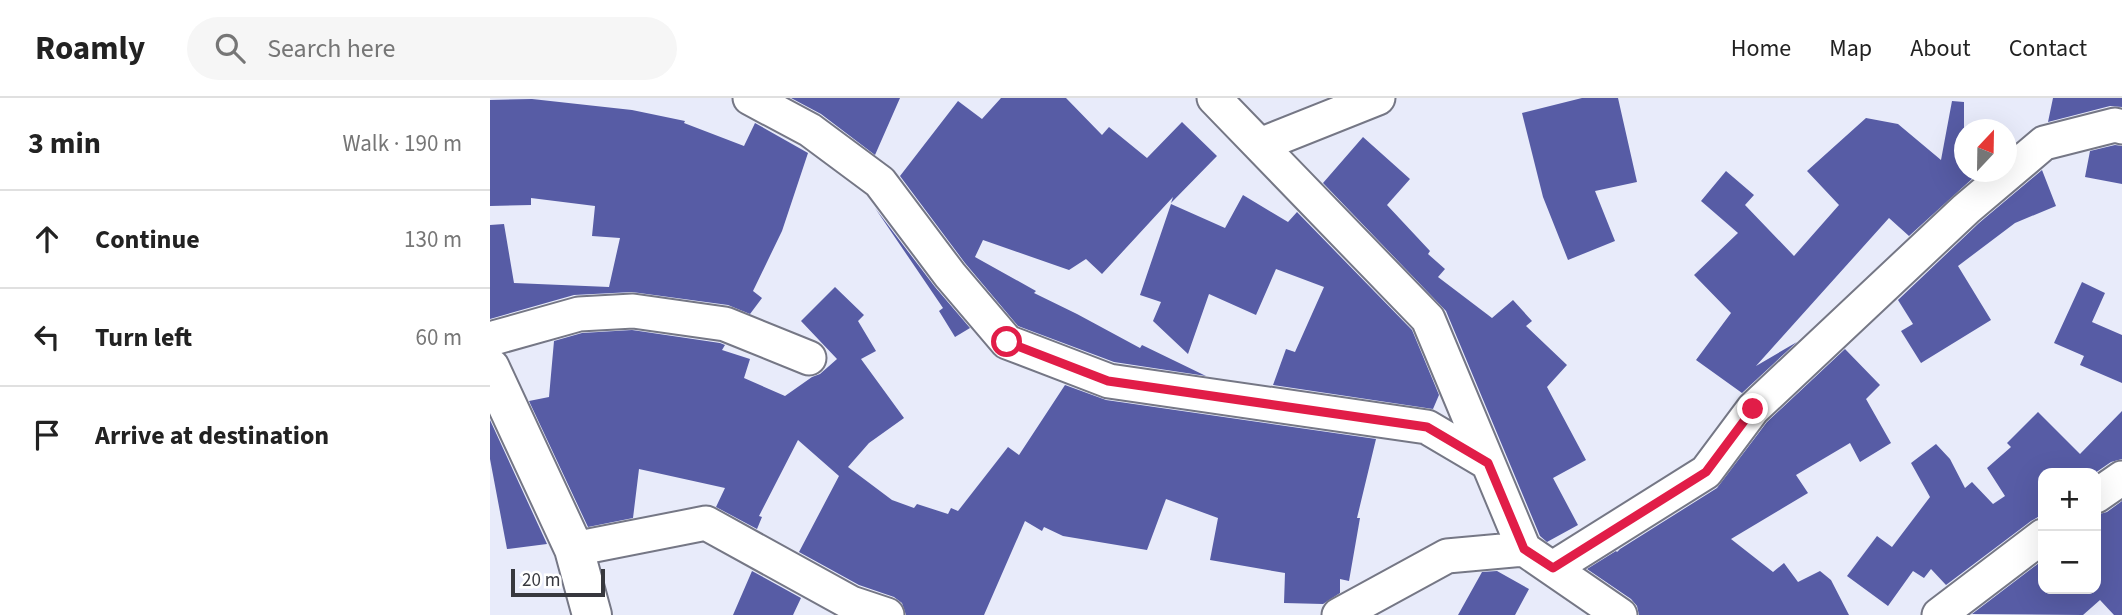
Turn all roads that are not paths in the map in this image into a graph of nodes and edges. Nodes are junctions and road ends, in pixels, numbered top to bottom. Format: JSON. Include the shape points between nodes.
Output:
{"nodes":[{"id":1,"x":750,"y":98,"type":"edge"},
{"id":2,"x":1214,"y":98,"type":"edge"},
{"id":3,"x":1378,"y":98,"type":"edge"},
{"id":4,"x":2122,"y":127,"type":"edge"},
{"id":5,"x":1260,"y":145,"type":"junction"},
{"id":6,"x":490,"y":339,"type":"edge"},
{"id":7,"x":808,"y":358,"type":"dead end"},
{"id":8,"x":490,"y":368,"type":"edge"},
{"id":9,"x":1488,"y":463,"type":"junction"},
{"id":10,"x":2122,"y":478,"type":"edge"},
{"id":11,"x":2101,"y":493,"type":"edge"},
{"id":12,"x":2038,"y":540,"type":"edge"},
{"id":13,"x":574,"y":549,"type":"junction"},
{"id":14,"x":1524,"y":549,"type":"junction"},
{"id":15,"x":1553,"y":568,"type":"junction"},
{"id":16,"x":593,"y":615,"type":"edge"},
{"id":17,"x":887,"y":615,"type":"edge"},
{"id":18,"x":1339,"y":615,"type":"edge"},
{"id":19,"x":1620,"y":615,"type":"edge"},
{"id":20,"x":1940,"y":615,"type":"edge"}],
"edges":[{"from":1,"to":9,"type":"street","via":[[810,130],[880,182],[1007,342],[1108,381],[1427,427]]},
{"from":2,"to":5,"type":"street"},
{"from":3,"to":5,"type":"street"},
{"from":4,"to":15,"type":"street","via":[[2044,143],[1966,209],[1753,409],[1706,472]]},
{"from":5,"to":9,"type":"street","via":[[1428,319]]},
{"from":6,"to":7,"type":"street","via":[[579,314],[633,311],[725,324]]},
{"from":8,"to":13,"type":"street"},
{"from":9,"to":14,"type":"street"},
{"from":10,"to":11,"type":"street"},
{"from":12,"to":20,"type":"street"},
{"from":13,"to":16,"type":"street"},
{"from":13,"to":17,"type":"street","via":[[706,523],[851,604]]},
{"from":14,"to":15,"type":"street"},
{"from":14,"to":18,"type":"street","via":[[1447,556]]},
{"from":15,"to":19,"type":"street"}]}
